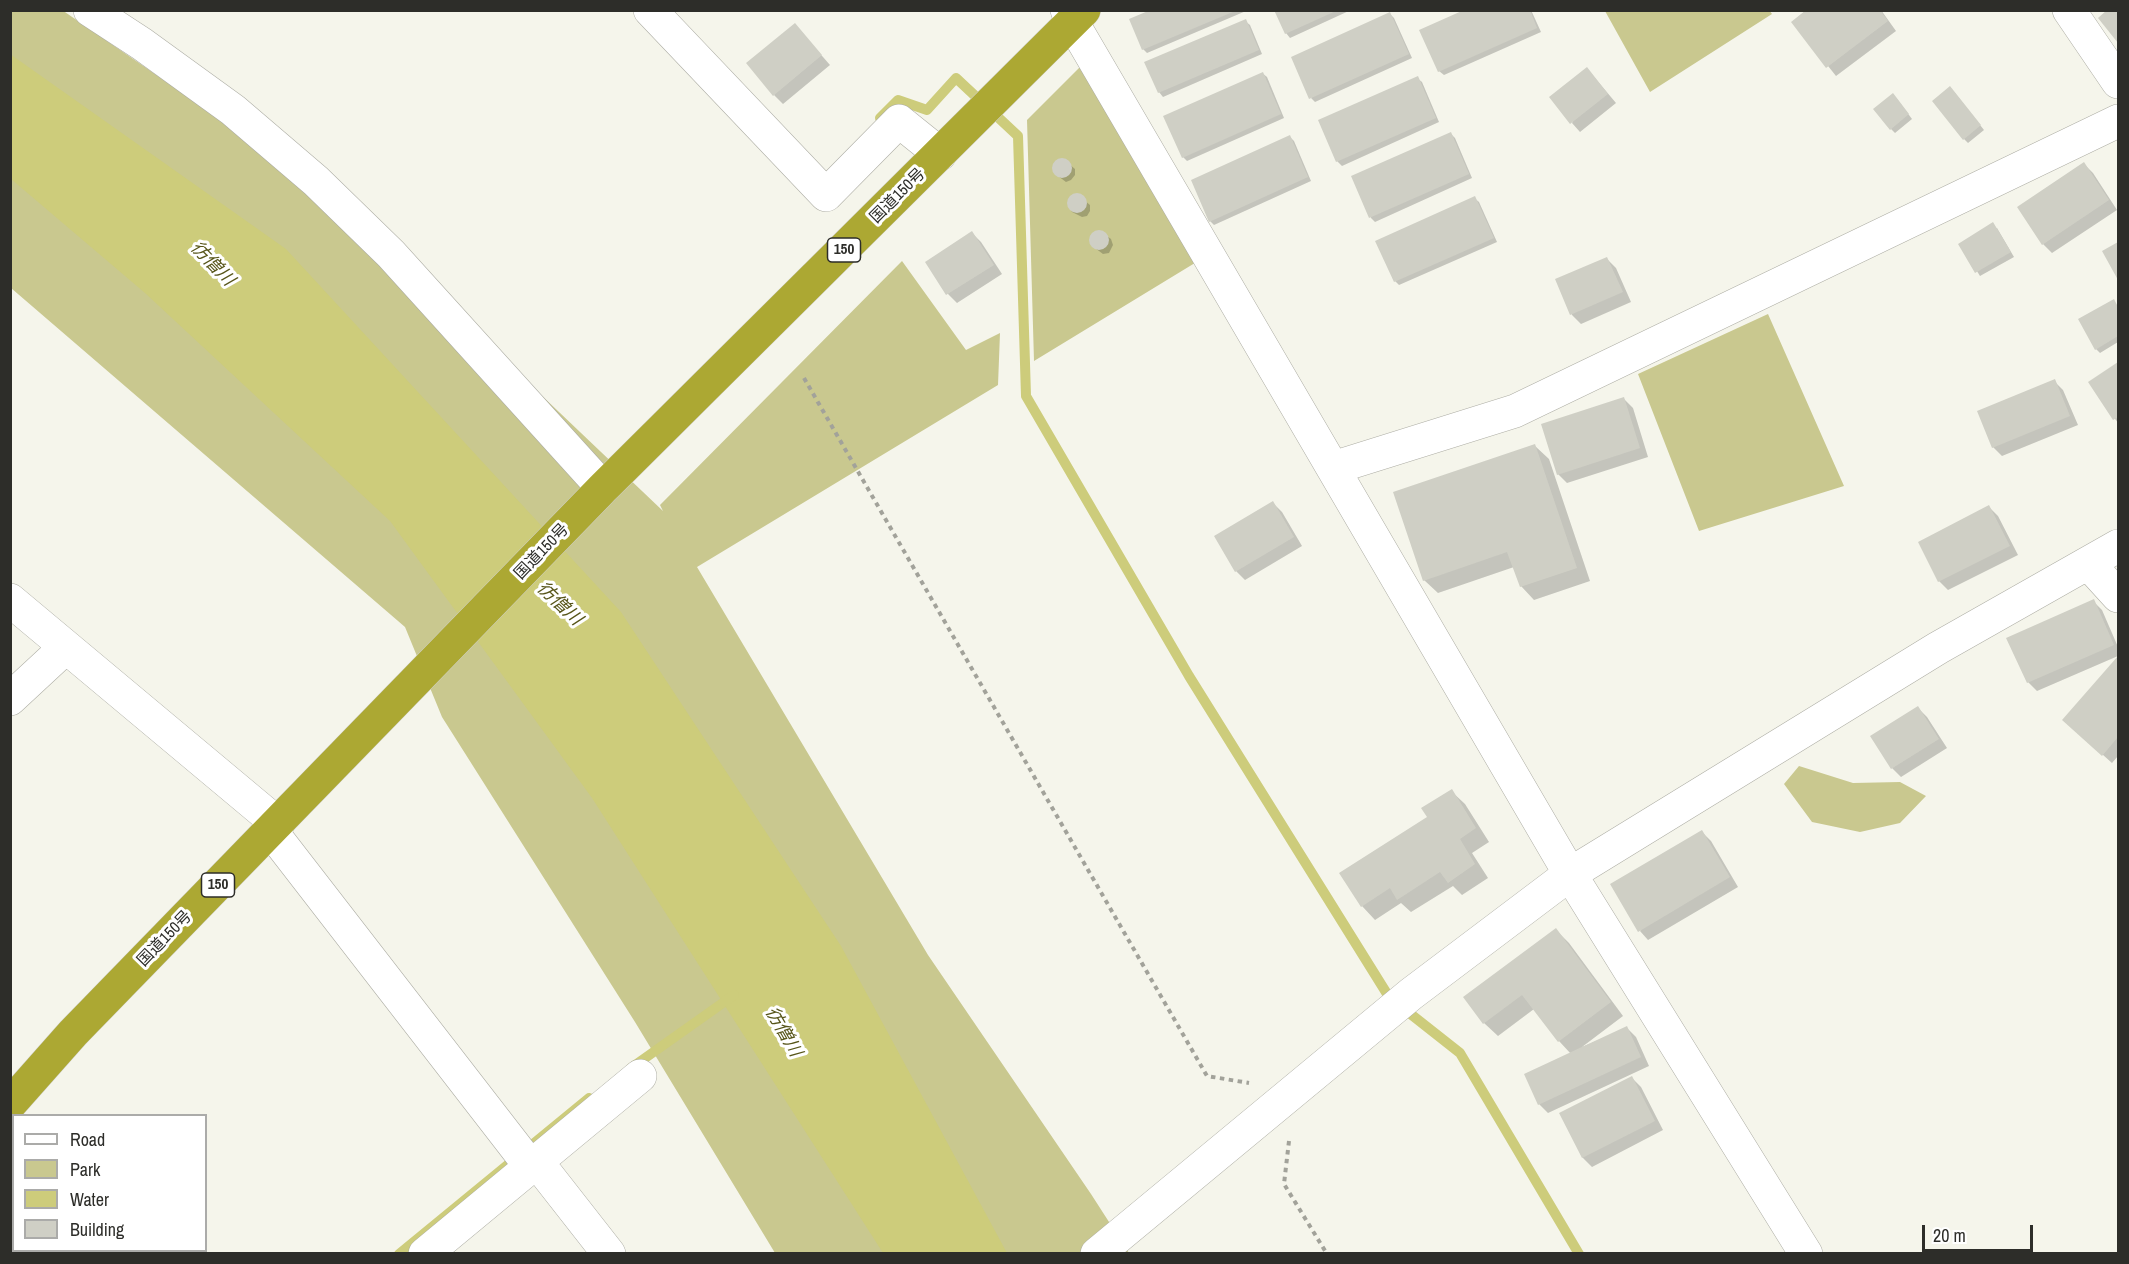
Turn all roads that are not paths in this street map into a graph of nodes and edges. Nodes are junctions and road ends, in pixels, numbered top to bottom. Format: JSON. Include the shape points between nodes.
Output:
{"nodes":[{"id":1,"x":90,"y":10,"type":"edge"},
{"id":2,"x":650,"y":10,"type":"edge"},
{"id":3,"x":2069,"y":10,"type":"edge"},
{"id":4,"x":1074,"y":14,"type":"edge"},
{"id":5,"x":2118,"y":82,"type":"edge"},
{"id":6,"x":2118,"y":121,"type":"edge"},
{"id":7,"x":940,"y":154,"type":"junction"},
{"id":8,"x":1333,"y":468,"type":"junction"},
{"id":9,"x":603,"y":488,"type":"junction"},
{"id":10,"x":2118,"y":546,"type":"edge"},
{"id":11,"x":2088,"y":563,"type":"junction"},
{"id":12,"x":2118,"y":596,"type":"edge"},
{"id":13,"x":10,"y":600,"type":"edge"},
{"id":14,"x":66,"y":647,"type":"junction"},
{"id":15,"x":10,"y":699,"type":"edge"},
{"id":16,"x":274,"y":827,"type":"junction"},
{"id":17,"x":1570,"y":874,"type":"junction"},
{"id":18,"x":640,"y":1076,"type":"dead end"},
{"id":19,"x":10,"y":1104,"type":"edge"},
{"id":20,"x":527,"y":1158,"type":"junction"},
{"id":21,"x":1099,"y":1252,"type":"edge"},
{"id":22,"x":425,"y":1254,"type":"edge"},
{"id":23,"x":609,"y":1254,"type":"edge"},
{"id":24,"x":1806,"y":1254,"type":"edge"}],
"edges":[{"from":1,"to":9,"type":"street","via":[[233,110],[316,181],[391,254]]},
{"from":2,"to":7,"type":"street","via":[[826,195],[899,121]]},
{"from":3,"to":5,"type":"street"},
{"from":4,"to":7,"type":"highway","name":"国道150号","number":"150"},
{"from":4,"to":8,"type":"street"},
{"from":6,"to":8,"type":"street","via":[[1515,411]]},
{"from":7,"to":9,"type":"highway","name":"国道150号","number":"150"},
{"from":8,"to":17,"type":"street"},
{"from":9,"to":16,"type":"highway","name":"国道150号","number":"150"},
{"from":10,"to":11,"type":"street"},
{"from":11,"to":12,"type":"street"},
{"from":11,"to":17,"type":"street","via":[[1938,648]]},
{"from":13,"to":14,"type":"street"},
{"from":14,"to":15,"type":"street"},
{"from":14,"to":16,"type":"street"},
{"from":16,"to":19,"type":"highway","name":"国道150号","number":"150","via":[[73,1033]]},
{"from":16,"to":20,"type":"street"},
{"from":17,"to":21,"type":"street","via":[[1411,994]]},
{"from":17,"to":24,"type":"street"},
{"from":18,"to":20,"type":"street"},
{"from":20,"to":22,"type":"street"},
{"from":20,"to":23,"type":"street"}]}
